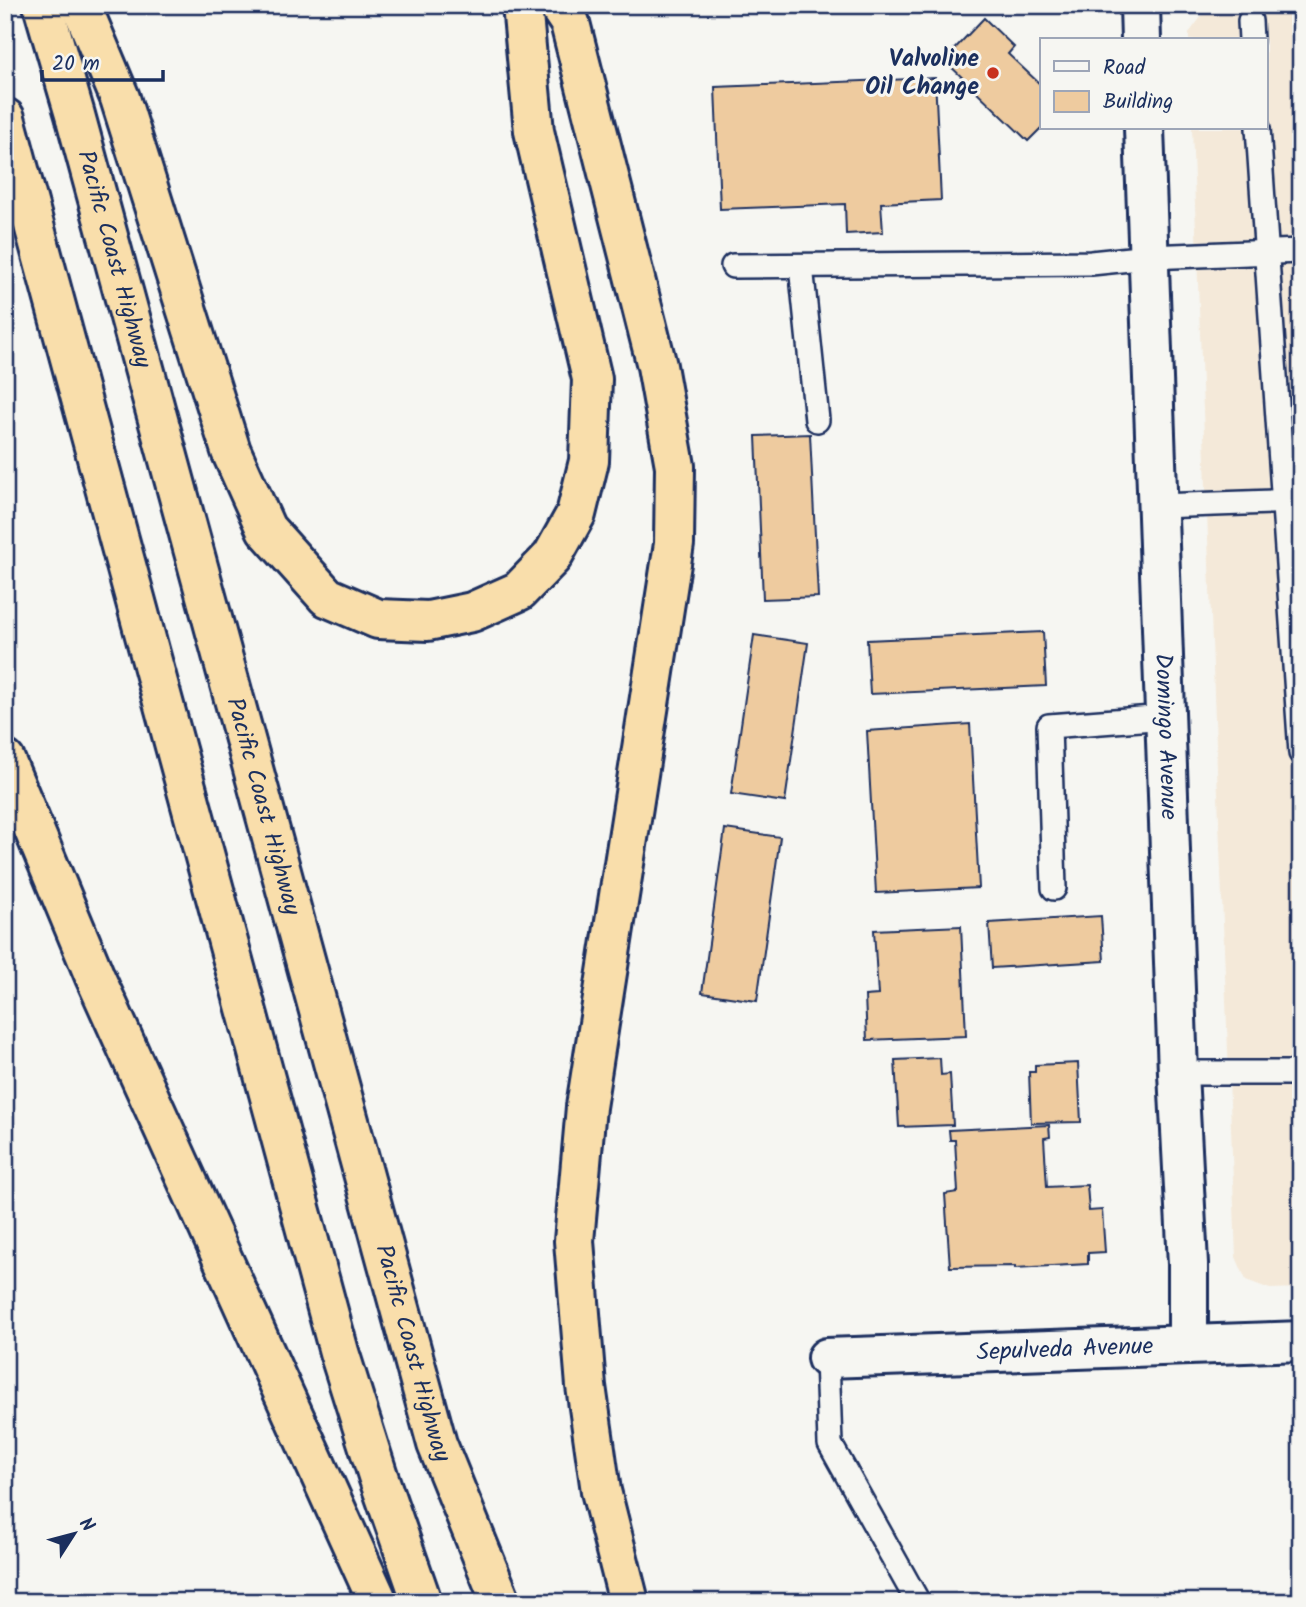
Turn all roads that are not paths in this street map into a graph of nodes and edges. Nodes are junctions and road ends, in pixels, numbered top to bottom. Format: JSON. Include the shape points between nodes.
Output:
{"nodes":[{"id":1,"x":43,"y":5,"type":"edge"},
{"id":2,"x":81,"y":5,"type":"edge"},
{"id":3,"x":522,"y":5,"type":"edge"},
{"id":4,"x":558,"y":5,"type":"edge"},
{"id":5,"x":1140,"y":5,"type":"edge"},
{"id":6,"x":1141,"y":38,"type":"edge"},
{"id":7,"x":8,"y":125,"type":"edge"},
{"id":8,"x":1144,"y":130,"type":"edge"},
{"id":9,"x":1258,"y":130,"type":"edge"},
{"id":10,"x":1301,"y":251,"type":"edge"},
{"id":11,"x":1267,"y":253,"type":"junction"},
{"id":12,"x":1149,"y":257,"type":"junction"},
{"id":13,"x":801,"y":266,"type":"junction"},
{"id":14,"x":733,"y":267,"type":"dead end"},
{"id":15,"x":817,"y":420,"type":"dead end"},
{"id":16,"x":1293,"y":501,"type":"edge"},
{"id":17,"x":1158,"y":506,"type":"junction"},
{"id":18,"x":1166,"y":717,"type":"junction"},
{"id":19,"x":1301,"y":753,"type":"edge"},
{"id":20,"x":5,"y":760,"type":"edge"},
{"id":21,"x":1054,"y":888,"type":"dead end"},
{"id":22,"x":1178,"y":1073,"type":"junction"},
{"id":23,"x":1301,"y":1073,"type":"edge"},
{"id":24,"x":1301,"y":1340,"type":"edge"},
{"id":25,"x":1188,"y":1345,"type":"junction"},
{"id":26,"x":827,"y":1358,"type":"joint"},
{"id":27,"x":378,"y":1602,"type":"edge"},
{"id":28,"x":422,"y":1602,"type":"edge"},
{"id":29,"x":501,"y":1602,"type":"edge"},
{"id":30,"x":629,"y":1602,"type":"edge"},
{"id":31,"x":918,"y":1602,"type":"edge"}],
"edges":[{"from":1,"to":29,"type":"highway","name":"Pacific Coast Highway","via":[[437,1444]]},
{"from":2,"to":3,"type":"highway","via":[[120,98],[231,451],[267,529],[327,597],[378,619],[428,621],[472,612],[519,591],[552,557],[576,514],[589,461],[592,379],[534,131]]},
{"from":4,"to":30,"type":"highway","via":[[570,23],[654,353],[675,466],[674,544],[586,1108],[574,1241],[586,1386],[601,1491]]},
{"from":5,"to":6,"type":"street"},
{"from":7,"to":28,"type":"highway","via":[[339,1352]]},
{"from":8,"to":12,"type":"street","name":"Domingo Avenue"},
{"from":9,"to":11,"type":"lane"},
{"from":10,"to":11,"type":"lane"},
{"from":11,"to":12,"type":"lane"},
{"from":11,"to":16,"type":"lane"},
{"from":12,"to":13,"type":"lane","via":[[1091,263]]},
{"from":12,"to":17,"type":"street","name":"Domingo Avenue"},
{"from":13,"to":14,"type":"lane"},
{"from":13,"to":15,"type":"lane"},
{"from":16,"to":17,"type":"lane"},
{"from":16,"to":19,"type":"lane"},
{"from":17,"to":18,"type":"street","name":"Domingo Avenue"},
{"from":18,"to":21,"type":"lane","via":[[1049,726]]},
{"from":18,"to":22,"type":"street","name":"Domingo Avenue"},
{"from":20,"to":27,"type":"highway","via":[[95,977]]},
{"from":22,"to":23,"type":"lane"},
{"from":22,"to":25,"type":"street","name":"Domingo Avenue"},
{"from":24,"to":25,"type":"street","name":"Sepulveda Avenue"},
{"from":25,"to":26,"type":"street","name":"Sepulveda Avenue"},
{"from":26,"to":31,"type":"lane","via":[[830,1444]]}]}
